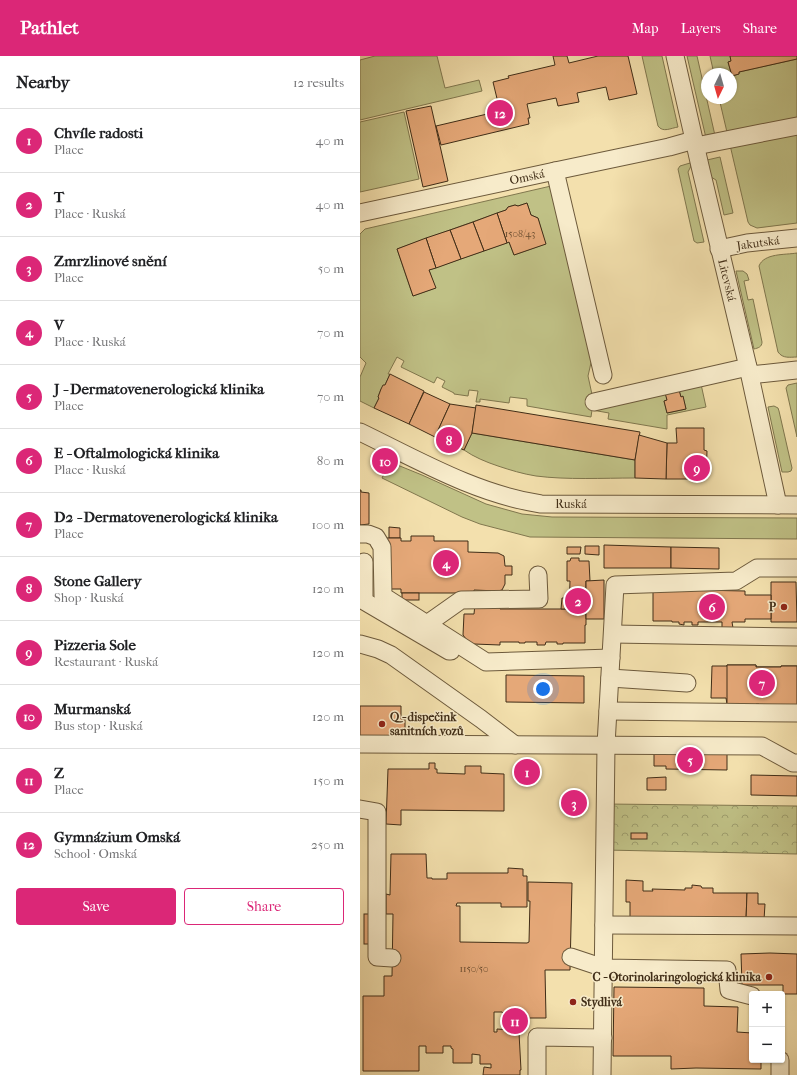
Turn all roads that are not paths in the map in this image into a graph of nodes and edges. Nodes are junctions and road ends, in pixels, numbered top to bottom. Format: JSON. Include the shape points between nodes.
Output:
{"nodes":[{"id":1,"x":675,"y":56,"type":"edge"},
{"id":2,"x":797,"y":126,"type":"edge"},
{"id":3,"x":695,"y":143,"type":"junction"},
{"id":4,"x":555,"y":170,"type":"junction"},
{"id":5,"x":363,"y":216,"type":"edge"},
{"id":6,"x":797,"y":238,"type":"edge"},
{"id":7,"x":719,"y":249,"type":"junction"},
{"id":8,"x":797,"y":370,"type":"edge"},
{"id":9,"x":749,"y":371,"type":"junction"},
{"id":10,"x":603,"y":375,"type":"dead end"},
{"id":11,"x":594,"y":402,"type":"dead end"},
{"id":12,"x":360,"y":432,"type":"edge"},
{"id":13,"x":778,"y":505,"type":"junction"},
{"id":14,"x":797,"y":505,"type":"edge"},
{"id":15,"x":360,"y":534,"type":"edge"},
{"id":16,"x":364,"y":562,"type":"dead end"},
{"id":17,"x":797,"y":568,"type":"edge"},
{"id":18,"x":538,"y":575,"type":"dead end"},
{"id":19,"x":427,"y":624,"type":"junction"},
{"id":20,"x":613,"y":634,"type":"junction"},
{"id":21,"x":797,"y":637,"type":"edge"},
{"id":22,"x":360,"y":644,"type":"edge"},
{"id":23,"x":473,"y":654,"type":"junction"},
{"id":24,"x":611,"y":658,"type":"junction"},
{"id":25,"x":610,"y":678,"type":"junction"},
{"id":26,"x":687,"y":683,"type":"dead end"},
{"id":27,"x":608,"y":711,"type":"junction"},
{"id":28,"x":797,"y":712,"type":"edge"},
{"id":29,"x":360,"y":744,"type":"edge"},
{"id":30,"x":515,"y":745,"type":"junction"},
{"id":31,"x":606,"y":745,"type":"junction"},
{"id":32,"x":797,"y":763,"type":"edge"},
{"id":33,"x":360,"y":809,"type":"edge"},
{"id":34,"x":604,"y":925,"type":"junction"},
{"id":35,"x":797,"y":926,"type":"edge"},
{"id":36,"x":571,"y":957,"type":"dead end"},
{"id":37,"x":392,"y":958,"type":"dead end"},
{"id":38,"x":604,"y":968,"type":"junction"},
{"id":39,"x":749,"y":995,"type":"edge"},
{"id":40,"x":603,"y":1038,"type":"junction"},
{"id":41,"x":780,"y":1063,"type":"edge"},
{"id":42,"x":537,"y":1075,"type":"edge"},
{"id":43,"x":603,"y":1075,"type":"edge"},
{"id":44,"x":780,"y":1075,"type":"edge"}],
"edges":[{"from":1,"to":3,"type":"street","name":"Litevská"},
{"from":2,"to":3,"type":"street","name":"Omská"},
{"from":3,"to":4,"type":"street","name":"Omská"},
{"from":3,"to":7,"type":"street","name":"Litevská"},
{"from":4,"to":5,"type":"street","name":"Omská"},
{"from":4,"to":10,"type":"street"},
{"from":6,"to":7,"type":"street","name":"Jakutská","via":[[747,243]]},
{"from":7,"to":9,"type":"street","name":"Litevská"},
{"from":8,"to":9,"type":"street"},
{"from":9,"to":11,"type":"street"},
{"from":9,"to":13,"type":"street","name":"Litevská"},
{"from":12,"to":13,"type":"street","name":"Ruská","via":[[460,480],[520,501],[541,504]]},
{"from":13,"to":14,"type":"street","name":"Ruská"},
{"from":15,"to":19,"type":"street","via":[[376,537],[382,547],[383,596]]},
{"from":16,"to":23,"type":"street","via":[[364,601],[449,651]]},
{"from":17,"to":20,"type":"street","via":[[757,568],[736,581],[615,584]]},
{"from":18,"to":19,"type":"street","via":[[539,599],[461,600]]},
{"from":19,"to":23,"type":"street"},
{"from":20,"to":21,"type":"street"},
{"from":20,"to":24,"type":"street"},
{"from":22,"to":30,"type":"street","via":[[391,654]]},
{"from":23,"to":24,"type":"street","via":[[486,662]]},
{"from":24,"to":25,"type":"street"},
{"from":25,"to":26,"type":"street"},
{"from":25,"to":27,"type":"street"},
{"from":27,"to":28,"type":"street"},
{"from":27,"to":31,"type":"street"},
{"from":29,"to":30,"type":"street"},
{"from":30,"to":31,"type":"street"},
{"from":31,"to":32,"type":"street","via":[[762,746]]},
{"from":31,"to":34,"type":"street"},
{"from":33,"to":37,"type":"street","via":[[377,812],[377,957]]},
{"from":34,"to":35,"type":"street"},
{"from":34,"to":38,"type":"street"},
{"from":36,"to":38,"type":"street"},
{"from":38,"to":39,"type":"street","via":[[727,970],[729,990]]},
{"from":38,"to":40,"type":"street"},
{"from":40,"to":42,"type":"street","via":[[537,1037]]},
{"from":40,"to":43,"type":"street"},
{"from":41,"to":44,"type":"street"}]}
